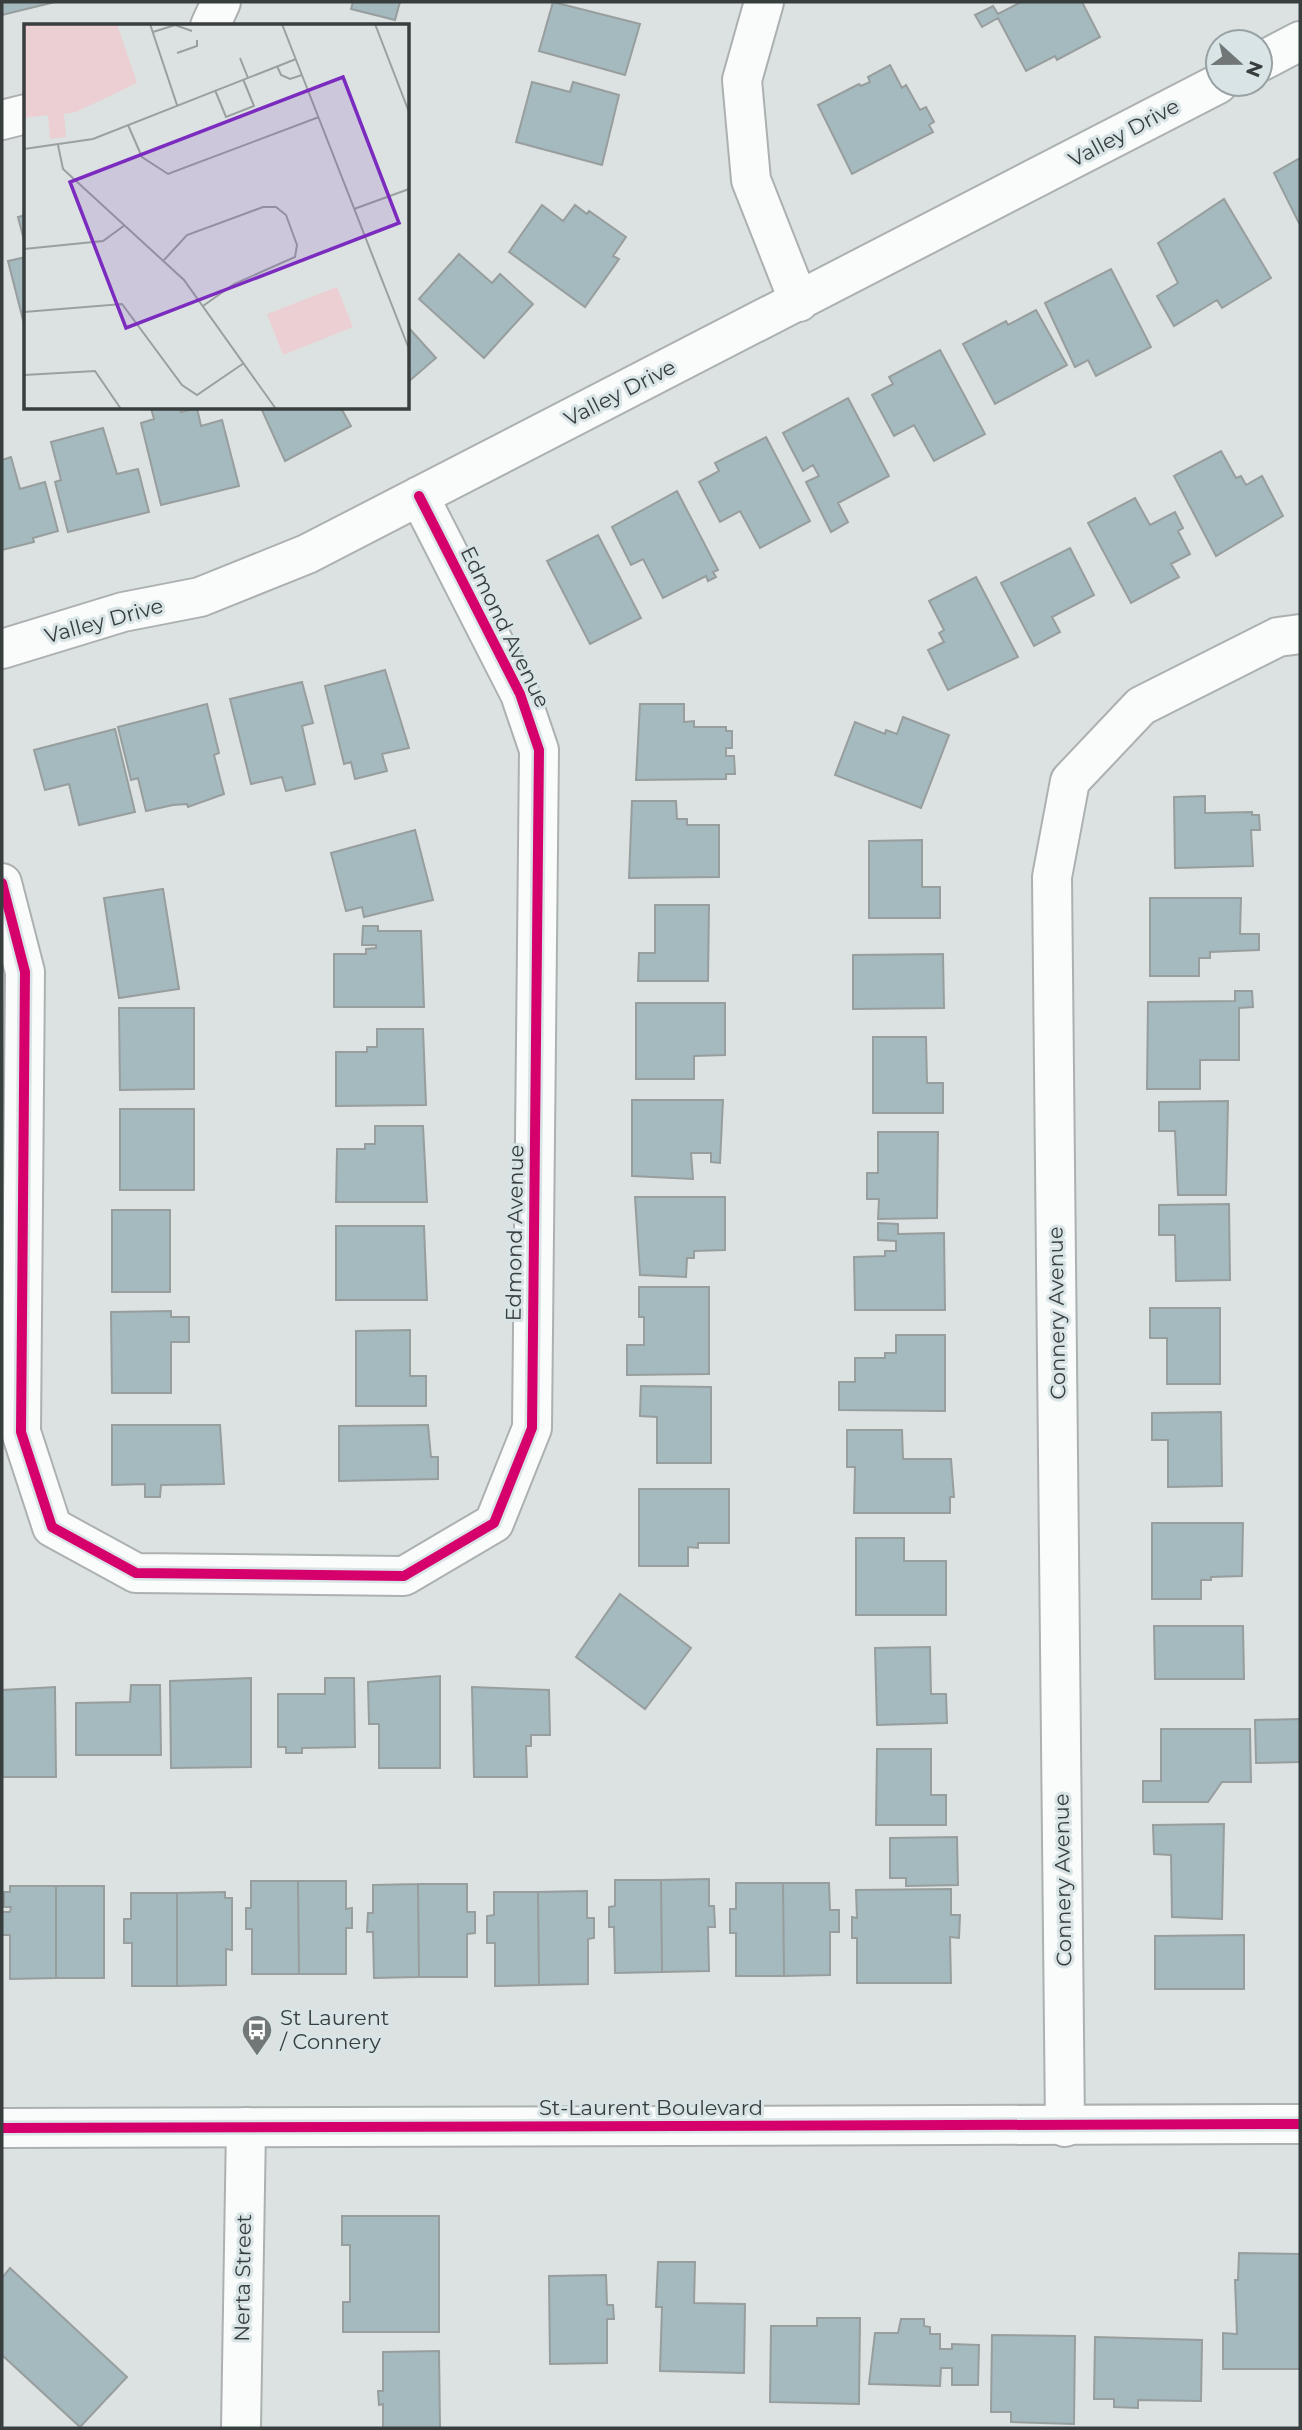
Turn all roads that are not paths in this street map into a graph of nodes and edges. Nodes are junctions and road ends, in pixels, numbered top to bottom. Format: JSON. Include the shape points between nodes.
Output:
{"nodes":[{"id":1,"x":221,"y":2,"type":"edge"},
{"id":2,"x":764,"y":2,"type":"edge"},
{"id":3,"x":211,"y":24,"type":"edge"},
{"id":4,"x":1300,"y":41,"type":"edge"},
{"id":5,"x":1274,"y":55,"type":"edge"},
{"id":6,"x":1204,"y":91,"type":"edge"},
{"id":7,"x":24,"y":114,"type":"edge"},
{"id":8,"x":2,"y":120,"type":"edge"},
{"id":9,"x":799,"y":302,"type":"junction"},
{"id":10,"x":419,"y":496,"type":"junction"},
{"id":11,"x":1300,"y":634,"type":"edge"},
{"id":12,"x":2,"y":649,"type":"edge"},
{"id":13,"x":2,"y":883,"type":"edge"},
{"id":14,"x":1300,"y":2124,"type":"edge"},
{"id":15,"x":246,"y":2127,"type":"junction"},
{"id":16,"x":1065,"y":2127,"type":"junction"},
{"id":17,"x":2,"y":2129,"type":"edge"},
{"id":18,"x":241,"y":2428,"type":"edge"}],
"edges":[{"from":1,"to":3,"type":"street"},
{"from":2,"to":9,"type":"street","via":[[742,80],[751,180]]},
{"from":4,"to":5,"type":"street"},
{"from":6,"to":9,"type":"street","name":"Valley Drive"},
{"from":7,"to":8,"type":"street"},
{"from":9,"to":10,"type":"street","name":"Valley Drive"},
{"from":10,"to":12,"type":"street","name":"Valley Drive","via":[[307,554],[200,597],[122,612]]},
{"from":10,"to":13,"type":"street","name":"Edmond Avenue","via":[[520,694],[539,750],[532,1427],[494,1523],[404,1576],[136,1573],[52,1527],[21,1432],[24,972]]},
{"from":11,"to":16,"type":"street","name":"Connery Avenue","via":[[1279,637],[1141,706],[1070,781],[1052,877]]},
{"from":14,"to":16,"type":"street","name":"St-Laurent Boulevard"},
{"from":15,"to":16,"type":"street","name":"St-Laurent Boulevard"},
{"from":15,"to":17,"type":"street","name":"St-Laurent Boulevard"},
{"from":15,"to":18,"type":"street","name":"Nerta Street"}]}
